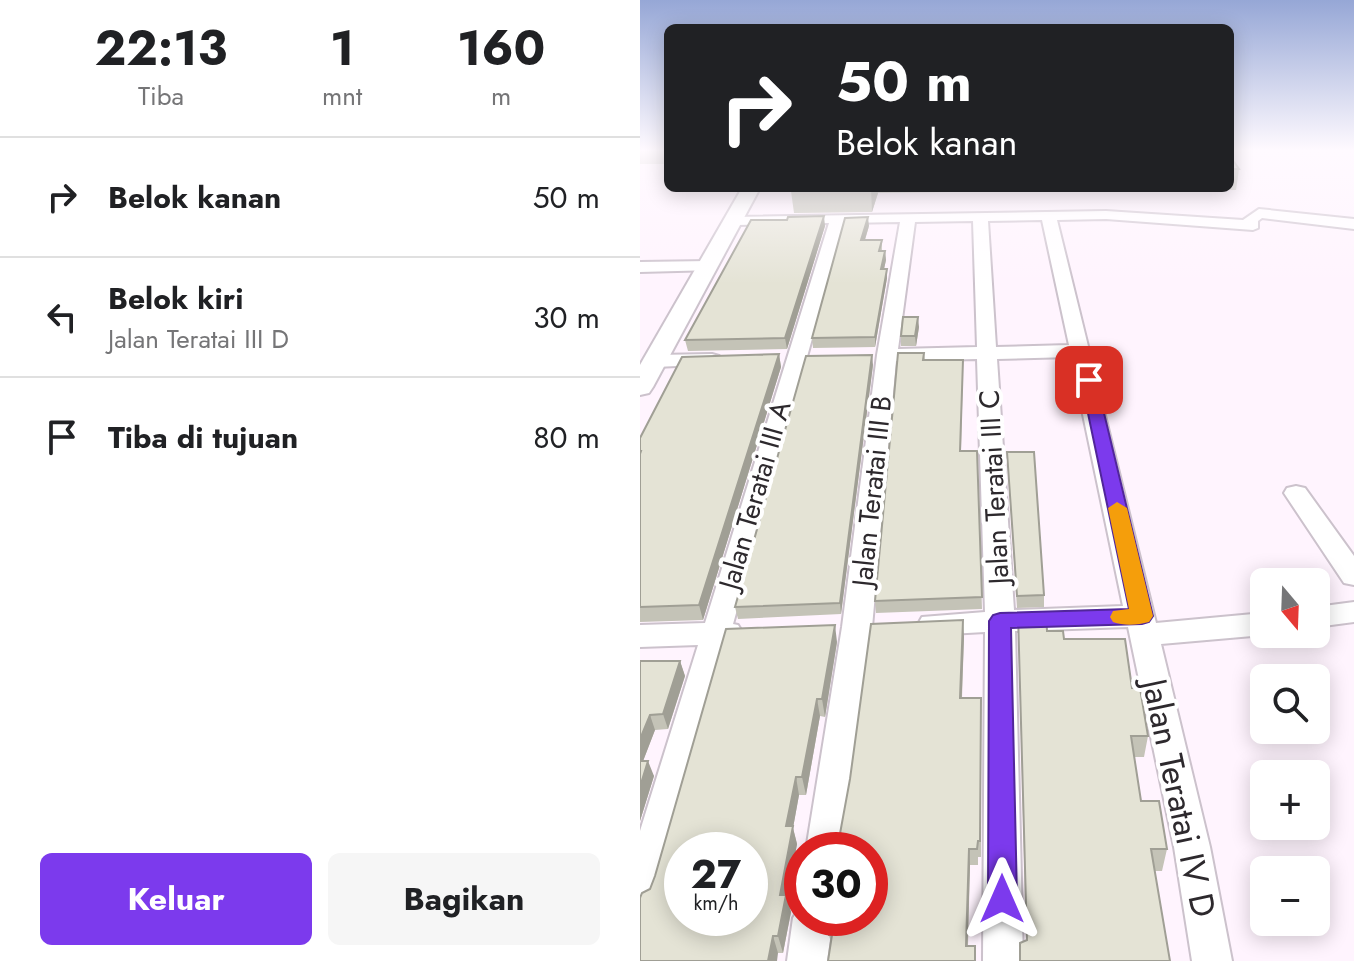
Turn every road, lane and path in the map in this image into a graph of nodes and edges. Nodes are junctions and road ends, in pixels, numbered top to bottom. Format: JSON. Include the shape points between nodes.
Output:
{"nodes":[{"id":1,"x":748,"y":195,"type":"edge"},
{"id":2,"x":1049,"y":216,"type":"junction"},
{"id":3,"x":908,"y":217,"type":"junction"},
{"id":4,"x":980,"y":217,"type":"junction"},
{"id":5,"x":838,"y":218,"type":"junction"},
{"id":6,"x":735,"y":220,"type":"junction"},
{"id":7,"x":1354,"y":224,"type":"edge"},
{"id":8,"x":709,"y":266,"type":"junction"},
{"id":9,"x":640,"y":267,"type":"edge"},
{"id":10,"x":1082,"y":351,"type":"junction"},
{"id":11,"x":987,"y":352,"type":"junction"},
{"id":12,"x":880,"y":355,"type":"junction"},
{"id":13,"x":826,"y":357,"type":"edge"},
{"id":14,"x":788,"y":358,"type":"junction"},
{"id":15,"x":738,"y":359,"type":"edge"},
{"id":16,"x":656,"y":361,"type":"junction"},
{"id":17,"x":640,"y":387,"type":"edge"},
{"id":18,"x":1296,"y":493,"type":"dead end"},
{"id":19,"x":1354,"y":576,"type":"edge"},
{"id":20,"x":1354,"y":612,"type":"edge"},
{"id":21,"x":1330,"y":615,"type":"edge"},
{"id":22,"x":1000,"y":621,"type":"junction"},
{"id":23,"x":1250,"y":624,"type":"edge"},
{"id":24,"x":1144,"y":626,"type":"junction"},
{"id":25,"x":869,"y":627,"type":"junction"},
{"id":26,"x":763,"y":631,"type":"edge"},
{"id":27,"x":715,"y":633,"type":"junction"},
{"id":28,"x":640,"y":636,"type":"edge"},
{"id":29,"x":828,"y":832,"type":"edge"},
{"id":30,"x":640,"y":892,"type":"edge"},
{"id":31,"x":810,"y":936,"type":"edge"},
{"id":32,"x":807,"y":961,"type":"edge"},
{"id":33,"x":1003,"y":961,"type":"edge"},
{"id":34,"x":1212,"y":961,"type":"edge"}],
"edges":[{"from":1,"to":6,"type":"street"},
{"from":2,"to":4,"type":"street"},
{"from":2,"to":7,"type":"street","via":[[1241,226],[1253,225],[1250,220],[1259,213]]},
{"from":2,"to":10,"type":"street","name":"Jalan Teratai IV D"},
{"from":3,"to":4,"type":"street"},
{"from":3,"to":5,"type":"street"},
{"from":3,"to":12,"type":"street","name":"Jalan Teratai III B"},
{"from":4,"to":11,"type":"street","name":"Jalan Teratai III C"},
{"from":5,"to":6,"type":"street"},
{"from":5,"to":14,"type":"street","name":"Jalan Teratai III A"},
{"from":6,"to":8,"type":"street"},
{"from":8,"to":9,"type":"street"},
{"from":8,"to":16,"type":"street"},
{"from":10,"to":11,"type":"street"},
{"from":10,"to":24,"type":"street","name":"Jalan Teratai IV D"},
{"from":11,"to":12,"type":"street"},
{"from":11,"to":22,"type":"street","name":"Jalan Teratai III C"},
{"from":12,"to":25,"type":"street","name":"Jalan Teratai III B"},
{"from":13,"to":14,"type":"street"},
{"from":14,"to":27,"type":"street","name":"Jalan Teratai III A"},
{"from":15,"to":16,"type":"street"},
{"from":16,"to":17,"type":"street"},
{"from":18,"to":19,"type":"street"},
{"from":20,"to":21,"type":"street"},
{"from":22,"to":24,"type":"street"},
{"from":22,"to":25,"type":"street"},
{"from":22,"to":33,"type":"street","name":"Jalan Teratai III C"},
{"from":23,"to":24,"type":"street"},
{"from":24,"to":34,"type":"street","name":"Jalan Teratai IV D"},
{"from":25,"to":29,"type":"street","name":"Jalan Teratai III B"},
{"from":26,"to":27,"type":"street"},
{"from":27,"to":28,"type":"street"},
{"from":27,"to":30,"type":"street","name":"Jalan Teratai III A"},
{"from":31,"to":32,"type":"street"}]}
